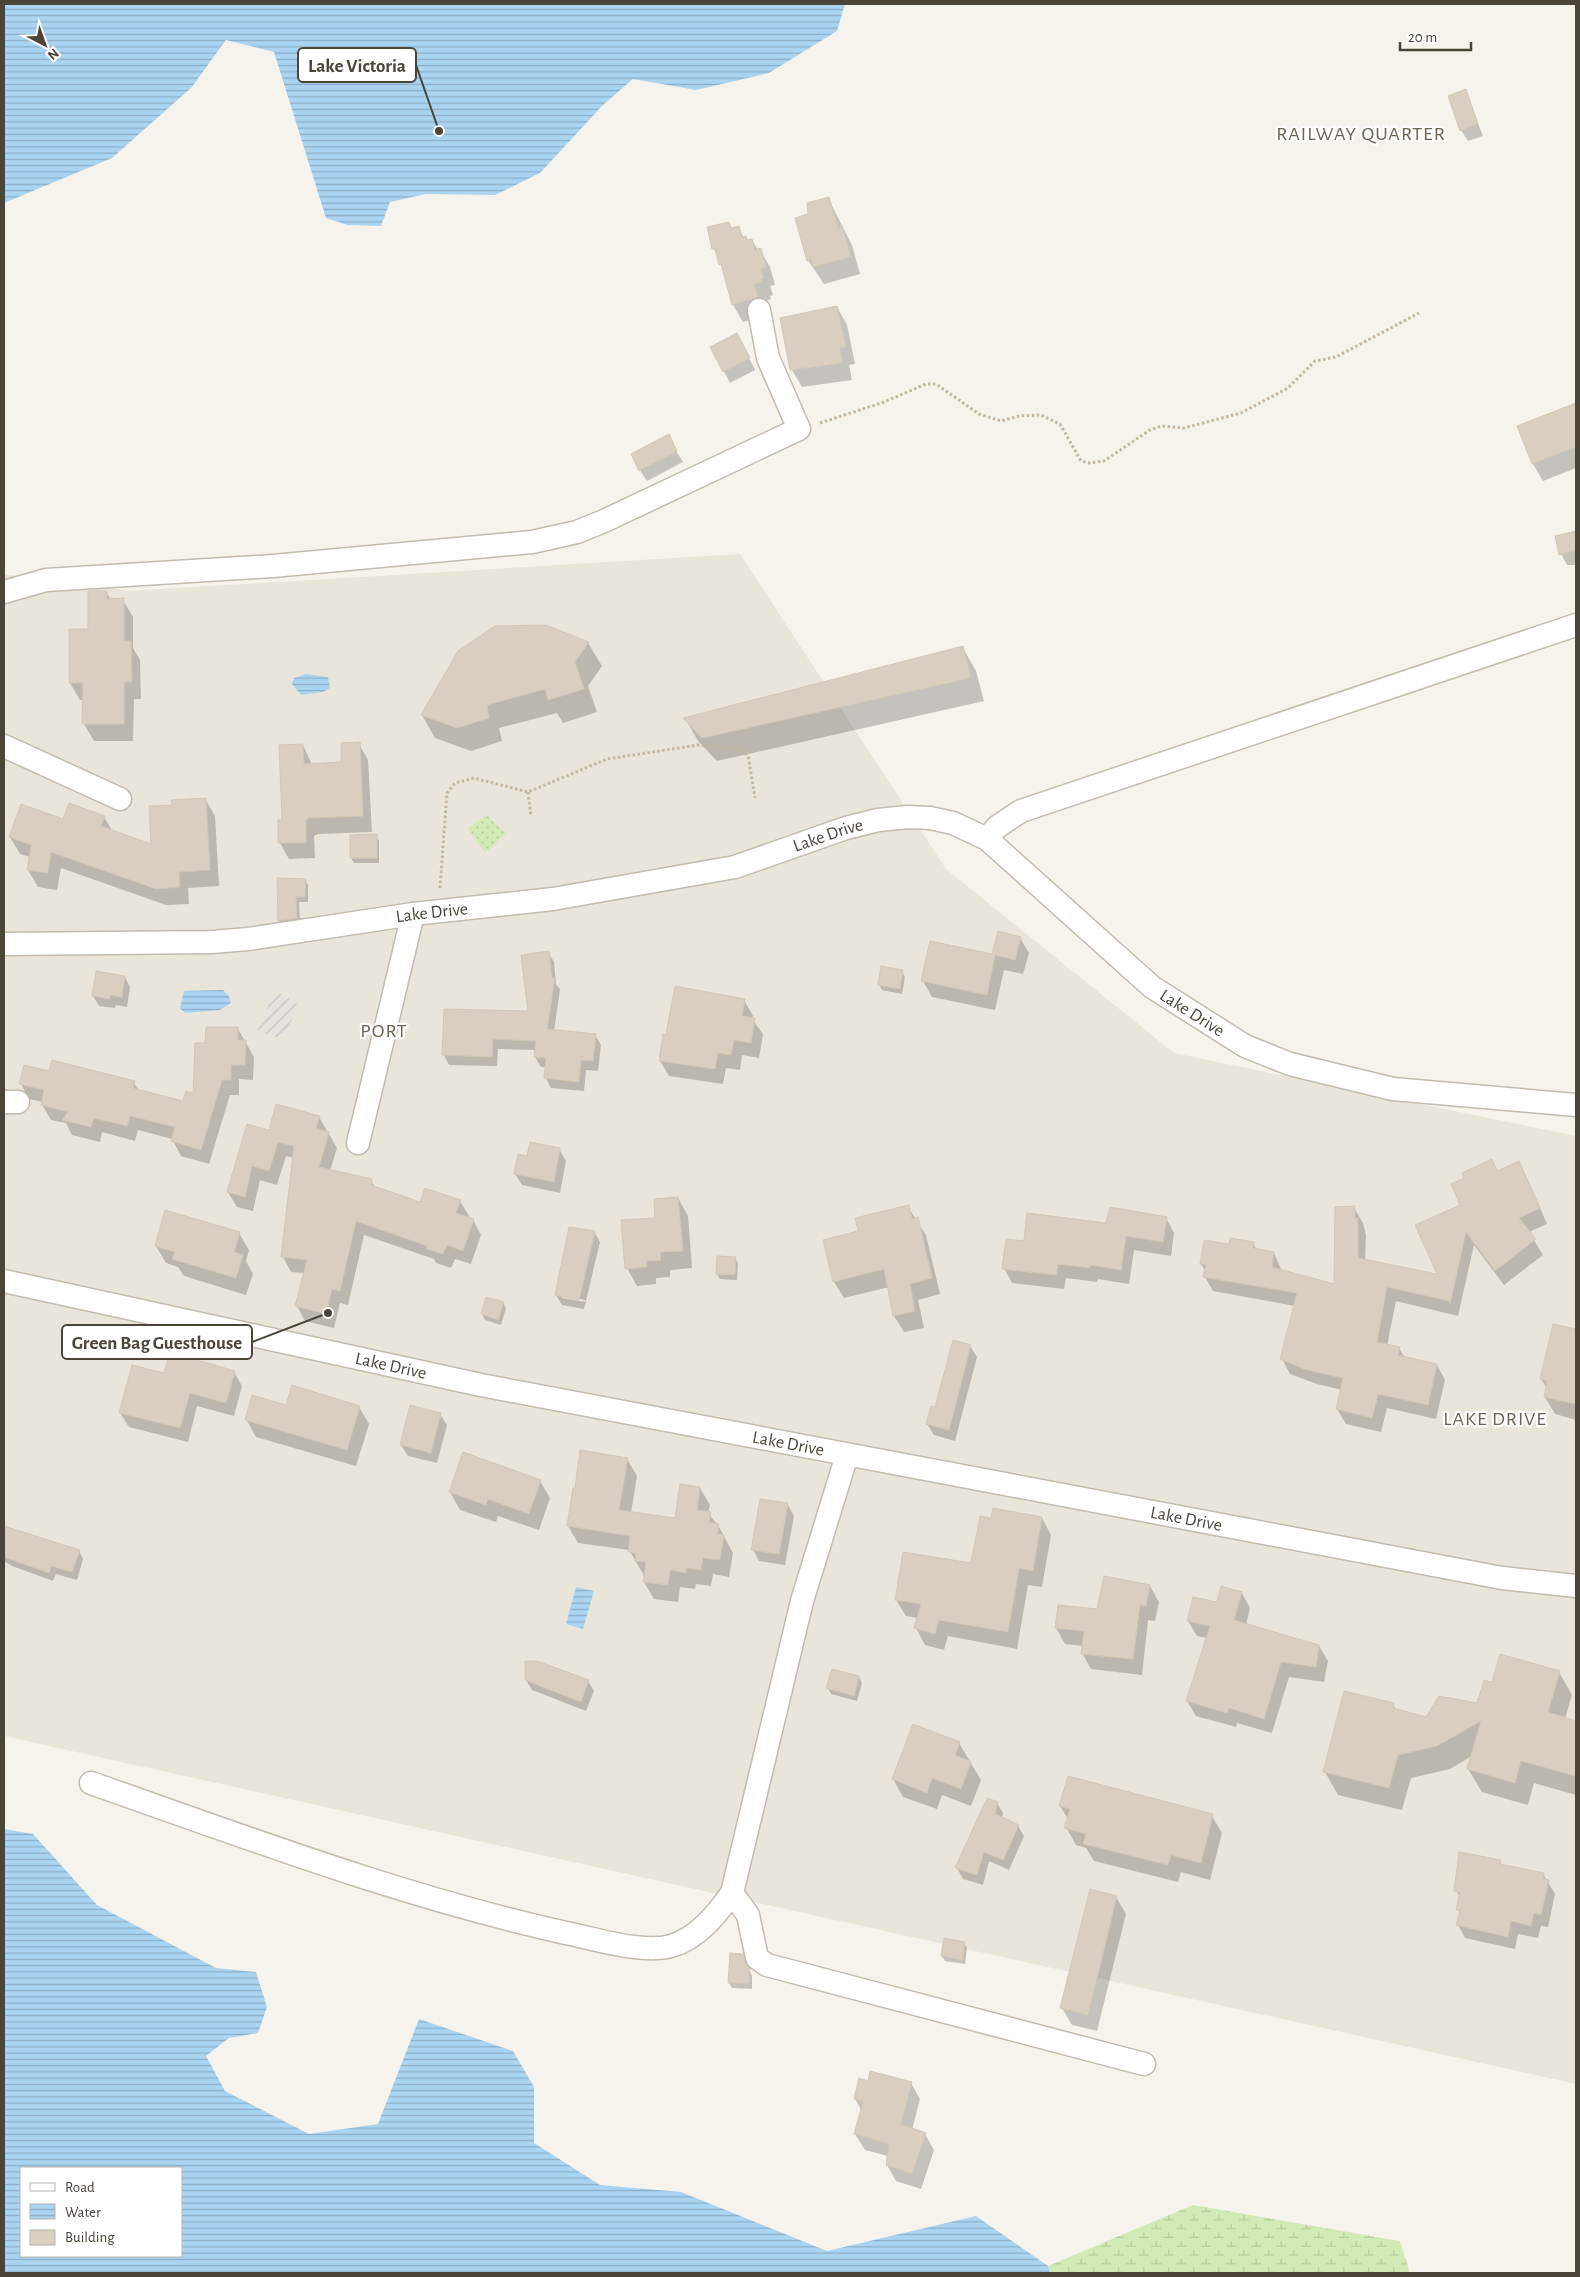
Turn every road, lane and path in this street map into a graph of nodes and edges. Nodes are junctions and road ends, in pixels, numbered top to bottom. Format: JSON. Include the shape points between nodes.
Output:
{"nodes":[{"id":1,"x":759,"y":310,"type":"dead end"},
{"id":2,"x":1419,"y":313,"type":"dead end"},
{"id":3,"x":799,"y":429,"type":"junction"},
{"id":4,"x":4,"y":592,"type":"edge"},
{"id":5,"x":1576,"y":625,"type":"edge"},
{"id":6,"x":4,"y":746,"type":"edge"},
{"id":7,"x":528,"y":792,"type":"junction"},
{"id":8,"x":755,"y":798,"type":"dead end"},
{"id":9,"x":120,"y":799,"type":"dead end"},
{"id":10,"x":531,"y":817,"type":"dead end"},
{"id":11,"x":987,"y":839,"type":"junction"},
{"id":12,"x":439,"y":911,"type":"junction"},
{"id":13,"x":414,"y":914,"type":"junction"},
{"id":14,"x":4,"y":944,"type":"edge"},
{"id":15,"x":1576,"y":1105,"type":"edge"},
{"id":16,"x":358,"y":1143,"type":"dead end"},
{"id":17,"x":4,"y":1281,"type":"edge"},
{"id":18,"x":847,"y":1454,"type":"junction"},
{"id":19,"x":1576,"y":1586,"type":"edge"},
{"id":20,"x":91,"y":1783,"type":"dead end"},
{"id":21,"x":732,"y":1893,"type":"junction"},
{"id":22,"x":1144,"y":2064,"type":"dead end"}],
"edges":[{"from":1,"to":3,"type":"street","via":[[768,358]]},
{"from":2,"to":3,"type":"path","via":[[1336,357],[1315,361],[1288,388],[1241,413],[1184,428],[1161,426],[1104,460],[1089,464],[1081,461],[1060,424],[1041,415],[1001,420],[979,414],[936,384],[926,384],[884,402]]},
{"from":3,"to":4,"type":"street","via":[[604,521],[577,532],[532,542],[273,566],[46,580]]},
{"from":5,"to":11,"type":"street","via":[[1021,811],[997,827]]},
{"from":6,"to":9,"type":"street"},
{"from":7,"to":8,"type":"path","via":[[607,758],[698,745],[739,749],[748,756]]},
{"from":7,"to":10,"type":"path"},
{"from":7,"to":12,"type":"path","via":[[474,778],[464,779],[450,787]]},
{"from":11,"to":12,"type":"street","name":"Lake Drive","via":[[953,823],[930,818],[878,820],[735,867],[554,899]]},
{"from":11,"to":15,"type":"street","name":"Lake Drive","via":[[1152,987],[1244,1046],[1290,1064],[1393,1089]]},
{"from":12,"to":13,"type":"street","name":"Lake Drive"},
{"from":13,"to":14,"type":"street","name":"Lake Drive","via":[[221,941]]},
{"from":13,"to":16,"type":"street"},
{"from":17,"to":18,"type":"street","name":"Lake Drive","via":[[481,1385]]},
{"from":18,"to":19,"type":"street","name":"Lake Drive","via":[[1502,1578]]},
{"from":18,"to":21,"type":"street","via":[[802,1601]]},
{"from":20,"to":21,"type":"street","via":[[374,1882],[610,1942],[652,1948],[671,1946],[695,1934],[718,1913]]},
{"from":21,"to":22,"type":"street","via":[[748,1915],[757,1958],[767,1965]]}]}
